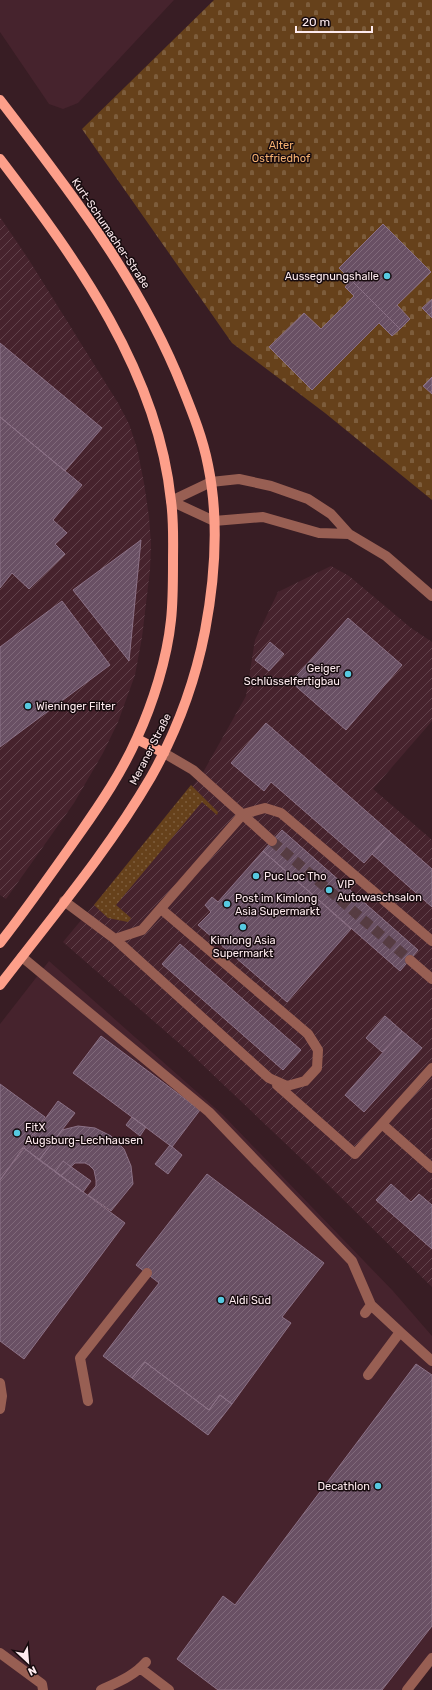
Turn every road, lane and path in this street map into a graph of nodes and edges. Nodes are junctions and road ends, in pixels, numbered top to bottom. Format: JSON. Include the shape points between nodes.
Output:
{"nodes":[{"id":1,"x":0,"y":100,"type":"edge"},
{"id":2,"x":0,"y":159,"type":"edge"},
{"id":3,"x":211,"y":482,"type":"junction"},
{"id":4,"x":172,"y":502,"type":"junction"},
{"id":5,"x":214,"y":521,"type":"junction"},
{"id":6,"x":349,"y":534,"type":"junction"},
{"id":7,"x":432,"y":596,"type":"edge"},
{"id":8,"x":137,"y":739,"type":"junction"},
{"id":9,"x":164,"y":753,"type":"junction"},
{"id":10,"x":243,"y":814,"type":"junction"},
{"id":11,"x":272,"y":841,"type":"tunnel mouth"},
{"id":12,"x":64,"y":901,"type":"junction"},
{"id":13,"x":162,"y":909,"type":"junction"},
{"id":14,"x":115,"y":938,"type":"junction"},
{"id":15,"x":432,"y":941,"type":"edge"},
{"id":16,"x":0,"y":943,"type":"edge"},
{"id":17,"x":22,"y":957,"type":"junction"},
{"id":18,"x":410,"y":960,"type":"tunnel mouth"},
{"id":19,"x":432,"y":980,"type":"edge"},
{"id":20,"x":0,"y":985,"type":"edge"},
{"id":21,"x":432,"y":1068,"type":"edge"},
{"id":22,"x":269,"y":1078,"type":"junction"},
{"id":23,"x":382,"y":1124,"type":"junction"},
{"id":24,"x":432,"y":1168,"type":"edge"},
{"id":25,"x":146,"y":1273,"type":"dead end"},
{"id":26,"x":400,"y":1332,"type":"junction"},
{"id":27,"x":432,"y":1361,"type":"edge"},
{"id":28,"x":368,"y":1375,"type":"dead end"},
{"id":29,"x":0,"y":1383,"type":"edge"},
{"id":30,"x":88,"y":1401,"type":"dead end"},
{"id":31,"x":0,"y":1409,"type":"edge"},
{"id":32,"x":0,"y":1653,"type":"edge"},
{"id":33,"x":432,"y":1658,"type":"edge"},
{"id":34,"x":44,"y":1688,"type":"edge"},
{"id":35,"x":101,"y":1690,"type":"edge"},
{"id":36,"x":169,"y":1690,"type":"edge"},
{"id":37,"x":408,"y":1690,"type":"edge"}],
"edges":[{"from":1,"to":3,"type":"main road","name":"Kurt-Schumacher-Straße","via":[[122,267],[142,302],[171,358],[195,420],[204,446]]},
{"from":2,"to":4,"type":"main road","via":[[34,203],[101,304],[143,390],[162,451]]},
{"from":3,"to":4,"type":"street"},
{"from":3,"to":5,"type":"main road","name":"Meraner Straße"},
{"from":3,"to":6,"type":"street","via":[[239,480],[271,486],[300,497],[331,514]]},
{"from":4,"to":5,"type":"street"},
{"from":4,"to":8,"type":"main road","name":"Meraner Straße","via":[[171,621],[153,697]]},
{"from":5,"to":6,"type":"street","via":[[263,517],[319,533]]},
{"from":5,"to":9,"type":"main road","name":"Meraner Straße","via":[[214,572],[203,641],[188,697]]},
{"from":6,"to":7,"type":"street","via":[[386,556]]},
{"from":8,"to":9,"type":"main road"},
{"from":8,"to":16,"type":"main road","name":"Meraner Straße","via":[[98,806]]},
{"from":9,"to":10,"type":"street","via":[[193,770]]},
{"from":9,"to":12,"type":"main road","name":"Meraner Straße","via":[[120,825]]},
{"from":10,"to":11,"type":"street"},
{"from":10,"to":13,"type":"street"},
{"from":10,"to":15,"type":"street","via":[[265,808],[281,813]]},
{"from":12,"to":14,"type":"street"},
{"from":12,"to":17,"type":"main road","name":"Meraner Straße"},
{"from":13,"to":14,"type":"street","via":[[142,930]]},
{"from":13,"to":22,"type":"street","via":[[308,1034],[318,1050],[317,1068],[305,1081],[287,1086]]},
{"from":14,"to":22,"type":"street"},
{"from":17,"to":20,"type":"main road","name":"Meraner Straße"},
{"from":17,"to":26,"type":"street","via":[[209,1112],[352,1261],[368,1309]]},
{"from":18,"to":19,"type":"street"},
{"from":21,"to":23,"type":"street"},
{"from":22,"to":23,"type":"street","via":[[355,1154]]},
{"from":23,"to":24,"type":"street"},
{"from":25,"to":30,"type":"street","via":[[80,1358]]},
{"from":26,"to":27,"type":"street"},
{"from":26,"to":28,"type":"street"},
{"from":29,"to":31,"type":"street"},
{"from":32,"to":34,"type":"street"},
{"from":33,"to":37,"type":"street"},
{"from":35,"to":36,"type":"street","via":[[126,1679],[143,1665]]}]}
